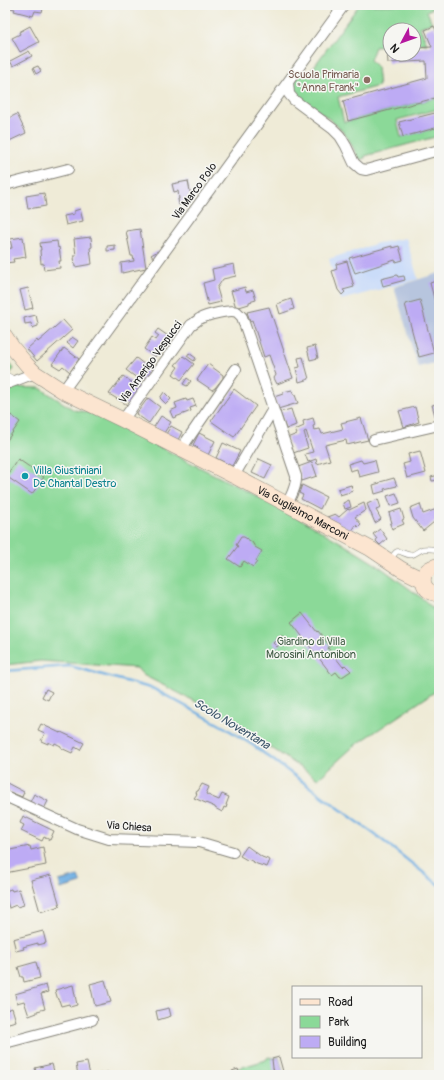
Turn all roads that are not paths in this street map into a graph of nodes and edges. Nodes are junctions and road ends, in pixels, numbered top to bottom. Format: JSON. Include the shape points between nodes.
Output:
{"nodes":[{"id":1,"x":344,"y":5,"type":"edge"},
{"id":2,"x":288,"y":82,"type":"junction"},
{"id":3,"x":439,"y":150,"type":"edge"},
{"id":4,"x":68,"y":169,"type":"dead end"},
{"id":5,"x":5,"y":185,"type":"edge"},
{"id":6,"x":5,"y":336,"type":"edge"},
{"id":7,"x":236,"y":369,"type":"dead end"},
{"id":8,"x":36,"y":372,"type":"junction"},
{"id":9,"x":5,"y":374,"type":"edge"},
{"id":10,"x":16,"y":380,"type":"junction"},
{"id":11,"x":5,"y":382,"type":"edge"},
{"id":12,"x":63,"y":391,"type":"junction"},
{"id":13,"x":273,"y":408,"type":"junction"},
{"id":14,"x":127,"y":414,"type":"junction"},
{"id":15,"x":439,"y":425,"type":"edge"},
{"id":16,"x":374,"y":440,"type":"dead end"},
{"id":17,"x":181,"y":449,"type":"junction"},
{"id":18,"x":234,"y":476,"type":"junction"},
{"id":19,"x":287,"y":504,"type":"junction"},
{"id":20,"x":439,"y":549,"type":"edge"},
{"id":21,"x":390,"y":562,"type":"junction"},
{"id":22,"x":439,"y":566,"type":"edge"},
{"id":23,"x":423,"y":580,"type":"junction"},
{"id":24,"x":439,"y":594,"type":"edge"},
{"id":25,"x":5,"y":796,"type":"edge"},
{"id":26,"x":234,"y":852,"type":"dead end"},
{"id":27,"x":92,"y":1020,"type":"dead end"},
{"id":28,"x":5,"y":1043,"type":"edge"}],
"edges":[{"from":1,"to":2,"type":"street","name":"Via Marco Polo"},
{"from":2,"to":3,"type":"street","via":[[289,94],[294,100],[340,136],[354,163],[361,169],[366,170]]},
{"from":2,"to":12,"type":"street","name":"Via Marco Polo"},
{"from":4,"to":5,"type":"street"},
{"from":6,"to":8,"type":"street","name":"Via Guglielmo Marconi","via":[[22,359]]},
{"from":7,"to":17,"type":"street"},
{"from":8,"to":10,"type":"street"},
{"from":8,"to":12,"type":"street","name":"Via Guglielmo Marconi"},
{"from":9,"to":10,"type":"lane"},
{"from":10,"to":11,"type":"street"},
{"from":12,"to":14,"type":"street","name":"Via Guglielmo Marconi"},
{"from":13,"to":14,"type":"street","name":"Via Amerigo Vespucci","via":[[242,318],[235,310],[206,316],[191,325]]},
{"from":13,"to":18,"type":"street"},
{"from":13,"to":19,"type":"street","name":"Via Amerigo Vespucci","via":[[296,476],[295,487]]},
{"from":14,"to":17,"type":"street","name":"Via Guglielmo Marconi"},
{"from":15,"to":16,"type":"street"},
{"from":17,"to":18,"type":"street","name":"Via Guglielmo Marconi"},
{"from":18,"to":19,"type":"street","name":"Via Guglielmo Marconi"},
{"from":19,"to":21,"type":"street","name":"Via Guglielmo Marconi"},
{"from":20,"to":21,"type":"lane","via":[[423,549],[410,555],[398,551]]},
{"from":21,"to":23,"type":"street","name":"Via Guglielmo Marconi"},
{"from":22,"to":23,"type":"street","via":[[426,571]]},
{"from":23,"to":24,"type":"street","name":"Via Guglielmo Marconi","via":[[430,592]]},
{"from":25,"to":26,"type":"street","name":"Via Chiesa","via":[[77,829],[109,839],[199,842]]},
{"from":27,"to":28,"type":"street"}]}
